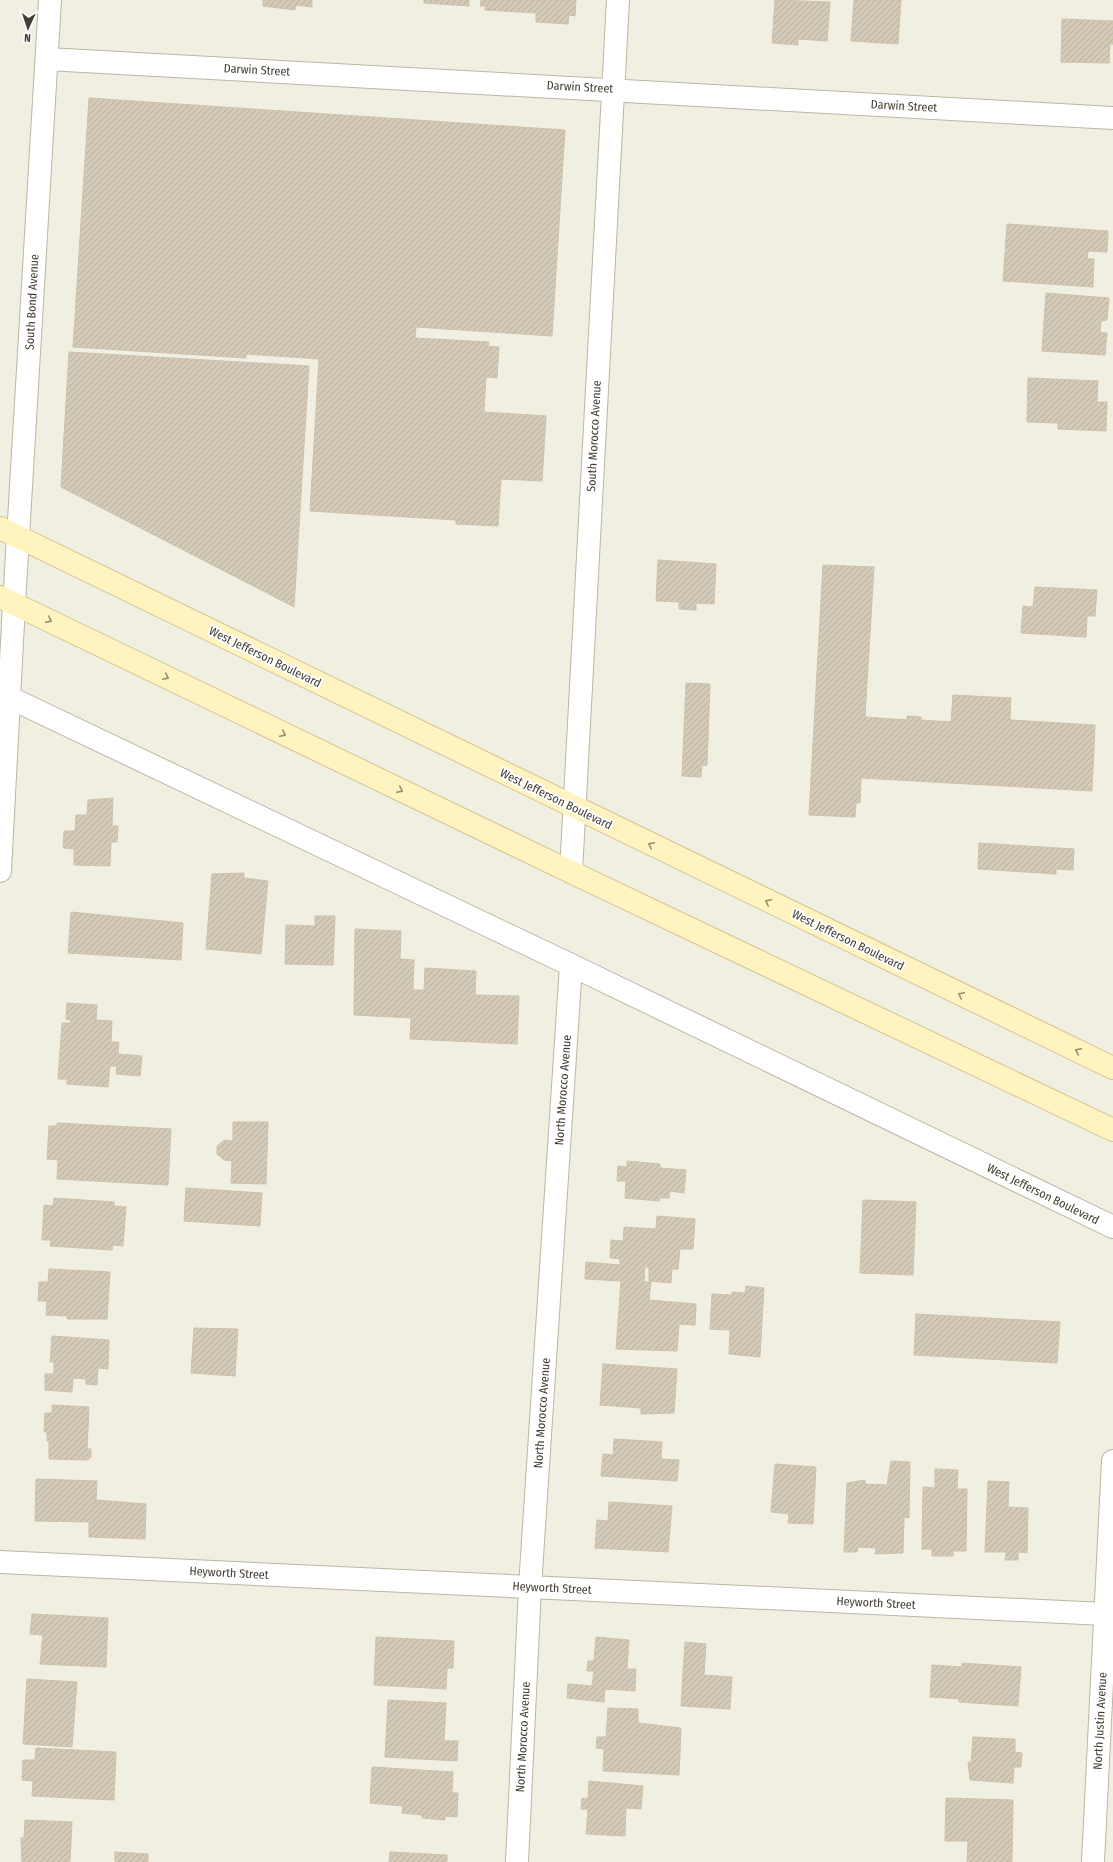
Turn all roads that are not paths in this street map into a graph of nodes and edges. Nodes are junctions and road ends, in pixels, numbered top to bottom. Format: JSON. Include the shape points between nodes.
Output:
{"nodes":[{"id":1,"x":50,"y":0,"type":"edge"},
{"id":2,"x":618,"y":0,"type":"edge"},
{"id":3,"x":47,"y":59,"type":"junction"},
{"id":4,"x":613,"y":89,"type":"junction"},
{"id":5,"x":1113,"y":118,"type":"edge"},
{"id":6,"x":9,"y":532,"type":"edge"},
{"id":7,"x":7,"y":600,"type":"edge"},
{"id":8,"x":5,"y":695,"type":"edge"},
{"id":9,"x":574,"y":808,"type":"junction"},
{"id":10,"x":0,"y":871,"type":"edge"},
{"id":11,"x":571,"y":872,"type":"junction"},
{"id":12,"x":571,"y":965,"type":"junction"},
{"id":13,"x":1113,"y":1068,"type":"edge"},
{"id":14,"x":1113,"y":1130,"type":"edge"},
{"id":15,"x":1113,"y":1227,"type":"edge"},
{"id":16,"x":1113,"y":1461,"type":"edge"},
{"id":17,"x":0,"y":1562,"type":"edge"},
{"id":18,"x":530,"y":1587,"type":"junction"},
{"id":19,"x":1105,"y":1614,"type":"junction"},
{"id":20,"x":517,"y":1862,"type":"edge"},
{"id":21,"x":1093,"y":1862,"type":"edge"}],
"edges":[{"from":1,"to":3,"type":"street","name":"South Bond Avenue"},
{"from":2,"to":4,"type":"street","name":"South Morocco Avenue"},
{"from":3,"to":4,"type":"street","name":"Darwin Street"},
{"from":3,"to":6,"type":"street","name":"South Bond Avenue"},
{"from":4,"to":5,"type":"street","name":"Darwin Street"},
{"from":4,"to":9,"type":"street","name":"South Morocco Avenue"},
{"from":6,"to":7,"type":"street","name":"South Bond Avenue"},
{"from":6,"to":9,"type":"main road","name":"West Jefferson Boulevard"},
{"from":7,"to":8,"type":"street","name":"South Bond Avenue"},
{"from":7,"to":11,"type":"main road","one_way":true},
{"from":8,"to":10,"type":"street","name":"South Bond Avenue"},
{"from":8,"to":12,"type":"street","name":"West Jefferson Boulevard"},
{"from":9,"to":11,"type":"street","name":"South Morocco Avenue"},
{"from":13,"to":9,"type":"main road","name":"West Jefferson Boulevard","one_way":true},
{"from":11,"to":14,"type":"main road"},
{"from":12,"to":15,"type":"street","name":"West Jefferson Boulevard"},
{"from":12,"to":18,"type":"street","name":"North Morocco Avenue"},
{"from":16,"to":19,"type":"street","name":"North Justin Avenue"},
{"from":17,"to":18,"type":"street","name":"Heyworth Street"},
{"from":18,"to":19,"type":"street","name":"Heyworth Street"},
{"from":18,"to":20,"type":"street","name":"North Morocco Avenue"},
{"from":19,"to":21,"type":"street","name":"North Justin Avenue"}]}
